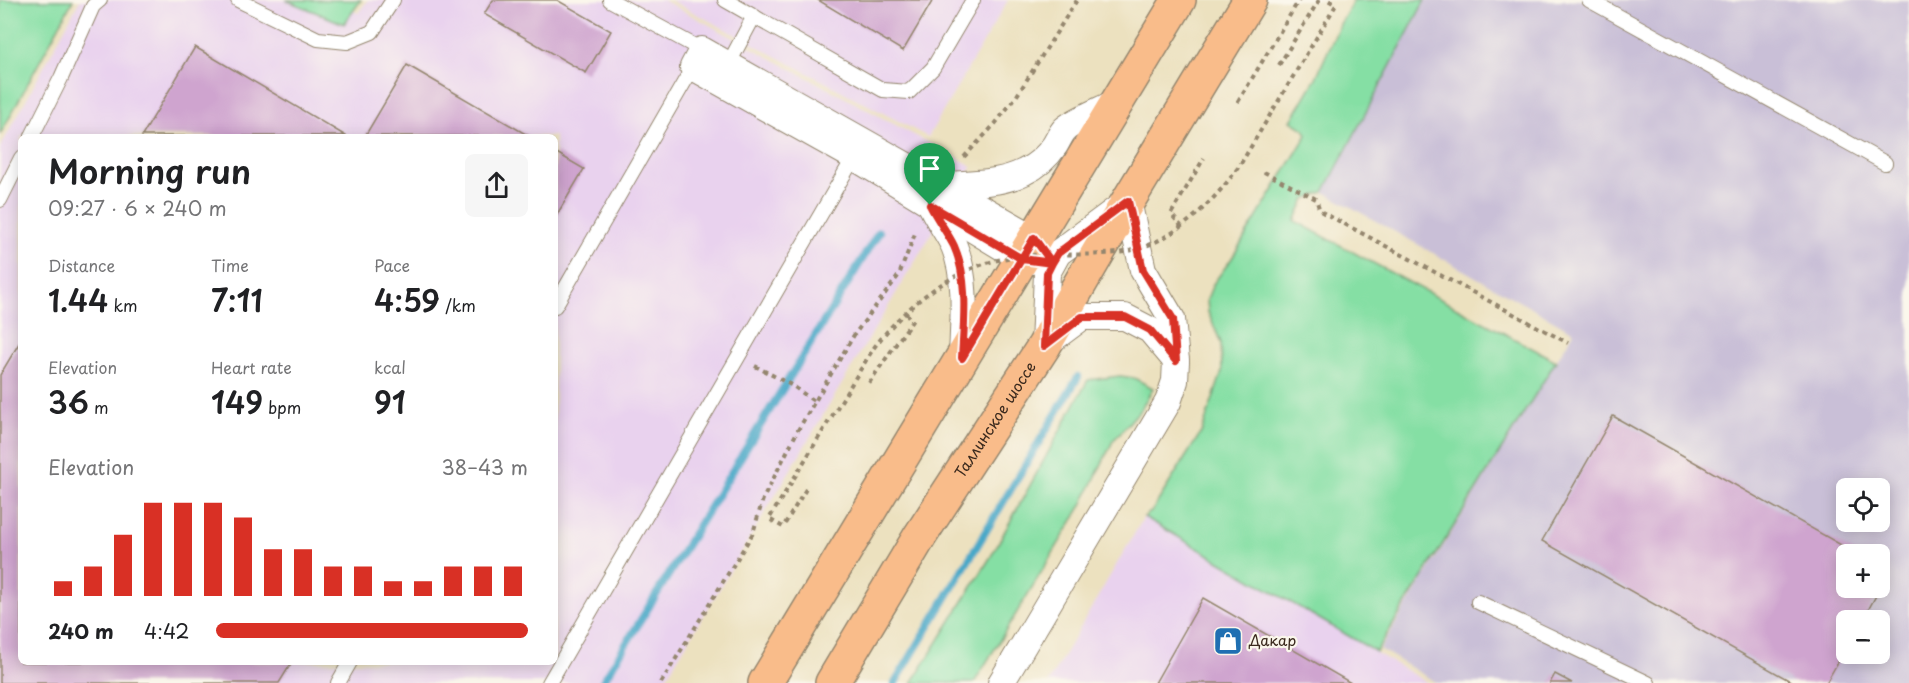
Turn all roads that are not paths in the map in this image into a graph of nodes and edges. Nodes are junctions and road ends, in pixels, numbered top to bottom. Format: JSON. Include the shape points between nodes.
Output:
{"nodes":[{"id":1,"x":100,"y":0,"type":"edge"},
{"id":2,"x":238,"y":0,"type":"edge"},
{"id":3,"x":393,"y":0,"type":"edge"},
{"id":4,"x":610,"y":0,"type":"edge"},
{"id":5,"x":725,"y":0,"type":"edge"},
{"id":6,"x":973,"y":0,"type":"edge"},
{"id":7,"x":1179,"y":0,"type":"edge"},
{"id":8,"x":1250,"y":0,"type":"edge"},
{"id":9,"x":1589,"y":0,"type":"edge"},
{"id":10,"x":754,"y":16,"type":"junction"},
{"id":11,"x":698,"y":59,"type":"junction"},
{"id":12,"x":728,"y":65,"type":"junction"},
{"id":13,"x":1118,"y":101,"type":"junction"},
{"id":14,"x":33,"y":134,"type":"edge"},
{"id":15,"x":854,"y":157,"type":"junction"},
{"id":16,"x":1885,"y":163,"type":"dead end"},
{"id":17,"x":18,"y":164,"type":"edge"},
{"id":18,"x":936,"y":196,"type":"junction"},
{"id":19,"x":0,"y":200,"type":"edge"},
{"id":20,"x":1128,"y":201,"type":"junction"},
{"id":21,"x":1036,"y":253,"type":"junction"},
{"id":22,"x":558,"y":301,"type":"edge"},
{"id":23,"x":1044,"y":346,"type":"junction"},
{"id":24,"x":962,"y":358,"type":"junction"},
{"id":25,"x":1176,"y":361,"type":"junction"},
{"id":26,"x":1478,"y":602,"type":"dead end"},
{"id":27,"x":348,"y":665,"type":"edge"},
{"id":28,"x":338,"y":683,"type":"edge"},
{"id":29,"x":549,"y":683,"type":"edge"},
{"id":30,"x":765,"y":683,"type":"edge"},
{"id":31,"x":832,"y":683,"type":"edge"},
{"id":32,"x":1001,"y":683,"type":"edge"},
{"id":33,"x":1648,"y":683,"type":"edge"}],
"edges":[{"from":1,"to":14,"type":"lane","via":[[93,6]]},
{"from":2,"to":3,"type":"lane","via":[[318,39],[347,42],[372,32]]},
{"from":4,"to":11,"type":"lane"},
{"from":5,"to":10,"type":"lane"},
{"from":6,"to":10,"type":"lane","via":[[933,68],[909,92],[883,90]]},
{"from":7,"to":13,"type":"main road"},
{"from":8,"to":20,"type":"main road","name":"Таллинское шоссе"},
{"from":9,"to":16,"type":"lane"},
{"from":10,"to":12,"type":"lane"},
{"from":11,"to":12,"type":"street"},
{"from":11,"to":15,"type":"street"},
{"from":11,"to":22,"type":"lane"},
{"from":12,"to":18,"type":"street"},
{"from":13,"to":18,"type":"street","via":[[1065,130],[1040,163],[1024,172]]},
{"from":13,"to":21,"type":"main road"},
{"from":15,"to":18,"type":"street"},
{"from":15,"to":29,"type":"lane"},
{"from":17,"to":19,"type":"lane"},
{"from":18,"to":21,"type":"street"},
{"from":18,"to":24,"type":"street","via":[[960,272],[964,305]]},
{"from":20,"to":21,"type":"street","via":[[1058,253]]},
{"from":20,"to":23,"type":"main road","name":"Таллинское шоссе"},
{"from":20,"to":25,"type":"street","via":[[1143,270],[1173,319]]},
{"from":21,"to":23,"type":"street","via":[[1047,273]]},
{"from":21,"to":24,"type":"main road"},
{"from":23,"to":25,"type":"street","via":[[1082,317],[1125,317],[1150,330]]},
{"from":23,"to":31,"type":"main road","name":"Таллинское шоссе","via":[[920,536]]},
{"from":24,"to":30,"type":"main road"},
{"from":25,"to":32,"type":"street","via":[[1168,402]]},
{"from":26,"to":33,"type":"lane"},
{"from":27,"to":28,"type":"lane"}]}
